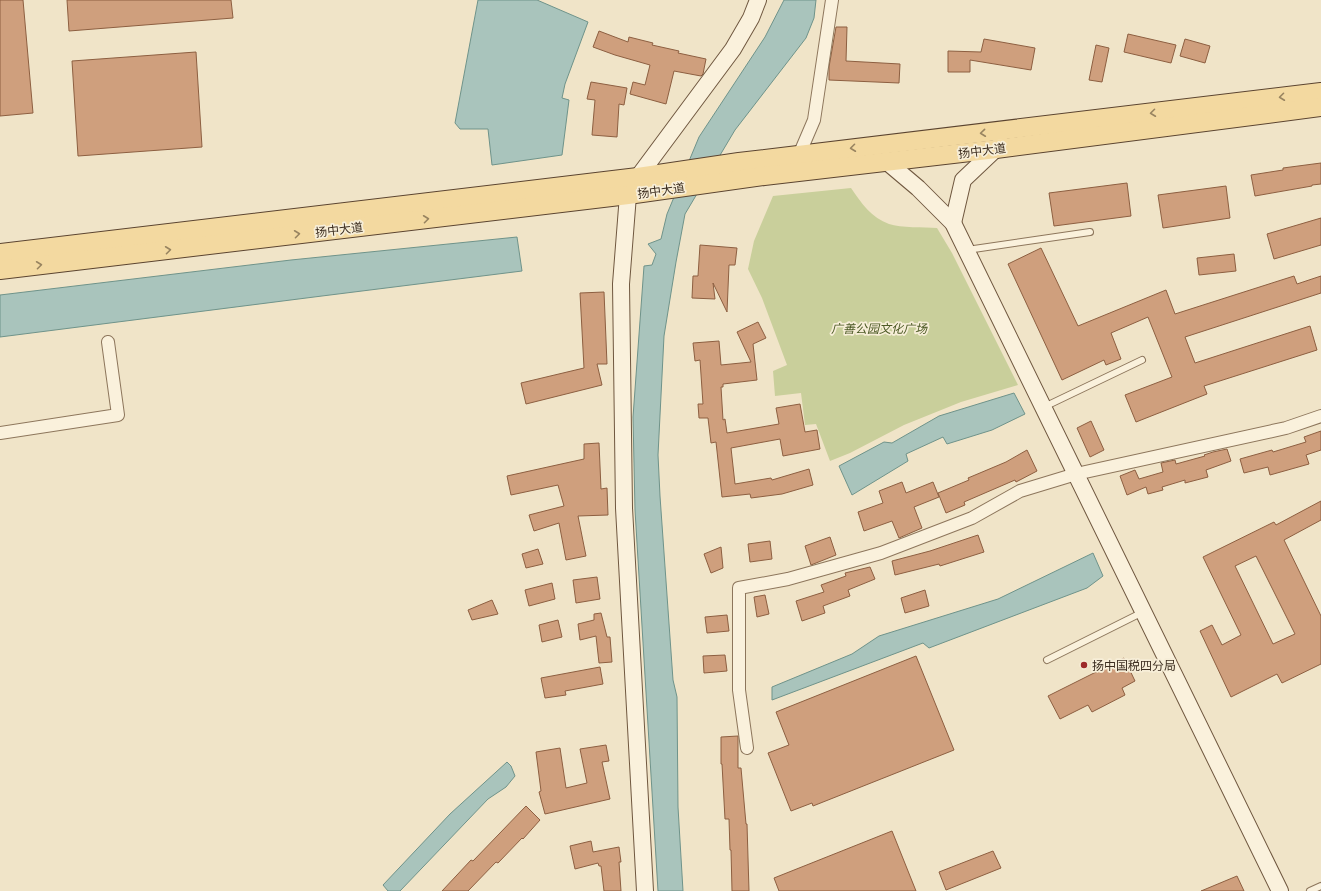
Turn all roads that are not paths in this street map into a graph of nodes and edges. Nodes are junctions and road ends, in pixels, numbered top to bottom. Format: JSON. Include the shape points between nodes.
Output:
{"nodes":[{"id":1,"x":758,"y":0,"type":"edge"},
{"id":2,"x":832,"y":0,"type":"edge"},
{"id":3,"x":1321,"y":92,"type":"edge"},
{"id":4,"x":1321,"y":107,"type":"edge"},
{"id":5,"x":1018,"y":129,"type":"junction"},
{"id":6,"x":996,"y":149,"type":"junction"},
{"id":7,"x":886,"y":161,"type":"junction"},
{"id":8,"x":799,"y":163,"type":"junction"},
{"id":9,"x":638,"y":177,"type":"junction"},
{"id":10,"x":628,"y":195,"type":"junction"},
{"id":11,"x":953,"y":223,"type":"junction"},
{"id":12,"x":1090,"y":232,"type":"dead end"},
{"id":13,"x":966,"y":250,"type":"junction"},
{"id":14,"x":0,"y":254,"type":"edge"},
{"id":15,"x":0,"y":270,"type":"edge"},
{"id":16,"x":108,"y":342,"type":"dead end"},
{"id":17,"x":1142,"y":360,"type":"dead end"},
{"id":18,"x":1043,"y":407,"type":"junction"},
{"id":19,"x":1321,"y":416,"type":"edge"},
{"id":20,"x":0,"y":433,"type":"edge"},
{"id":21,"x":1076,"y":474,"type":"junction"},
{"id":22,"x":1143,"y":612,"type":"junction"},
{"id":23,"x":1047,"y":660,"type":"dead end"},
{"id":24,"x":747,"y":748,"type":"dead end"},
{"id":25,"x":1321,"y":886,"type":"edge"},
{"id":26,"x":645,"y":891,"type":"edge"},
{"id":27,"x":1280,"y":891,"type":"edge"},
{"id":28,"x":1310,"y":891,"type":"edge"}],
"edges":[{"from":1,"to":9,"type":"street","via":[[733,49]]},
{"from":2,"to":8,"type":"street","via":[[814,120]]},
{"from":3,"to":5,"type":"main road","name":"扬中大道","one_way":true},
{"from":4,"to":6,"type":"main road","name":"扬中大道"},
{"from":5,"to":6,"type":"street"},
{"from":5,"to":8,"type":"main road","name":"扬中大道","one_way":true},
{"from":6,"to":7,"type":"main road","name":"扬中大道"},
{"from":6,"to":11,"type":"street","via":[[963,180]]},
{"from":7,"to":8,"type":"main road","name":"扬中大道"},
{"from":7,"to":11,"type":"street"},
{"from":8,"to":9,"type":"main road","name":"扬中大道"},
{"from":8,"to":10,"type":"main road","name":"扬中大道"},
{"from":9,"to":10,"type":"street"},
{"from":9,"to":14,"type":"main road","name":"扬中大道"},
{"from":15,"to":10,"type":"main road","name":"扬中大道","one_way":true},
{"from":10,"to":26,"type":"street","via":[[621,284],[624,508]]},
{"from":11,"to":13,"type":"street"},
{"from":12,"to":13,"type":"lane"},
{"from":13,"to":18,"type":"street"},
{"from":16,"to":20,"type":"street","via":[[118,415]]},
{"from":17,"to":18,"type":"lane"},
{"from":18,"to":21,"type":"street"},
{"from":19,"to":21,"type":"street","via":[[1286,428]]},
{"from":21,"to":22,"type":"street"},
{"from":21,"to":24,"type":"street","via":[[1020,491],[972,518],[880,553],[788,579],[739,588],[739,690]]},
{"from":22,"to":23,"type":"lane"},
{"from":22,"to":27,"type":"street"},
{"from":25,"to":28,"type":"lane"}]}
